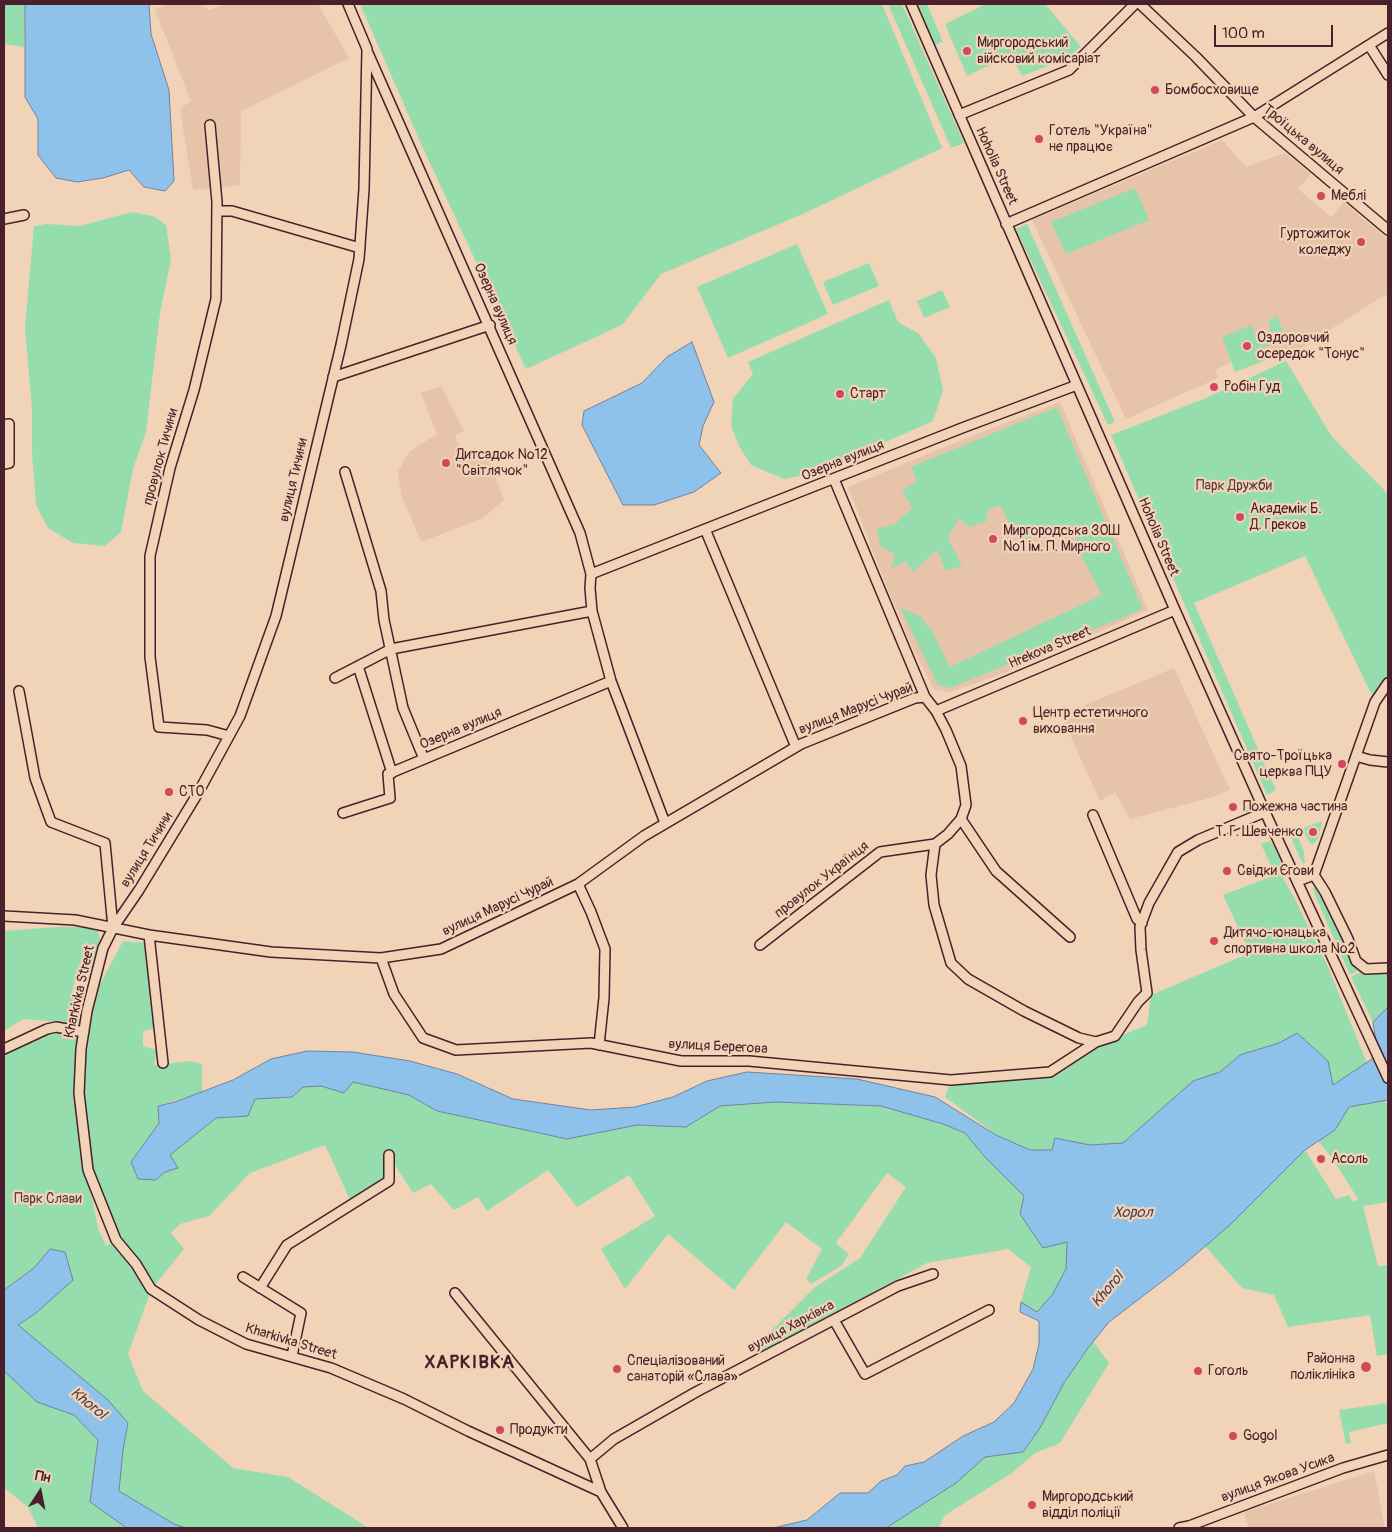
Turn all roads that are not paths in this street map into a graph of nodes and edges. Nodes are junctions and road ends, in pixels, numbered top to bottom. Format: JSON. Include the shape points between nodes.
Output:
{"nodes":[{"id":1,"x":348,"y":4,"type":"edge"},
{"id":2,"x":911,"y":4,"type":"edge"},
{"id":3,"x":1135,"y":4,"type":"edge"},
{"id":4,"x":1140,"y":4,"type":"edge"},
{"id":5,"x":1388,"y":33,"type":"edge"},
{"id":6,"x":1369,"y":45,"type":"junction"},
{"id":7,"x":366,"y":49,"type":"junction"},
{"id":8,"x":1388,"y":75,"type":"edge"},
{"id":9,"x":959,"y":115,"type":"junction"},
{"id":10,"x":1254,"y":117,"type":"junction"},
{"id":11,"x":210,"y":125,"type":"dead end"},
{"id":12,"x":217,"y":211,"type":"junction"},
{"id":13,"x":24,"y":215,"type":"dead end"},
{"id":14,"x":4,"y":219,"type":"edge"},
{"id":15,"x":1006,"y":224,"type":"junction"},
{"id":16,"x":1388,"y":230,"type":"edge"},
{"id":17,"x":360,"y":248,"type":"junction"},
{"id":18,"x":490,"y":326,"type":"junction"},
{"id":19,"x":333,"y":377,"type":"junction"},
{"id":20,"x":1078,"y":385,"type":"junction"},
{"id":21,"x":6,"y":424,"type":"edge"},
{"id":22,"x":4,"y":464,"type":"edge"},
{"id":23,"x":345,"y":472,"type":"dead end"},
{"id":24,"x":834,"y":479,"type":"junction"},
{"id":25,"x":705,"y":528,"type":"junction"},
{"id":26,"x":591,"y":574,"type":"junction"},
{"id":27,"x":1175,"y":610,"type":"junction"},
{"id":28,"x":592,"y":611,"type":"junction"},
{"id":29,"x":391,"y":649,"type":"junction"},
{"id":30,"x":358,"y":666,"type":"junction"},
{"id":31,"x":335,"y":678,"type":"dead end"},
{"id":32,"x":611,"y":681,"type":"junction"},
{"id":33,"x":1388,"y":683,"type":"edge"},
{"id":34,"x":19,"y":691,"type":"dead end"},
{"id":35,"x":925,"y":697,"type":"junction"},
{"id":36,"x":936,"y":711,"type":"junction"},
{"id":37,"x":229,"y":736,"type":"junction"},
{"id":38,"x":796,"y":747,"type":"junction"},
{"id":39,"x":1356,"y":756,"type":"junction"},
{"id":40,"x":424,"y":759,"type":"junction"},
{"id":41,"x":1388,"y":762,"type":"edge"},
{"id":42,"x":392,"y":772,"type":"junction"},
{"id":43,"x":1265,"y":812,"type":"junction"},
{"id":44,"x":343,"y":813,"type":"dead end"},
{"id":45,"x":1093,"y":815,"type":"dead end"},
{"id":46,"x":961,"y":819,"type":"junction"},
{"id":47,"x":665,"y":823,"type":"junction"},
{"id":48,"x":935,"y":844,"type":"junction"},
{"id":49,"x":1314,"y":875,"type":"junction"},
{"id":50,"x":1298,"y":881,"type":"junction"},
{"id":51,"x":578,"y":884,"type":"junction"},
{"id":52,"x":4,"y":916,"type":"edge"},
{"id":53,"x":1142,"y":923,"type":"junction"},
{"id":54,"x":113,"y":928,"type":"junction"},
{"id":55,"x":149,"y":935,"type":"junction"},
{"id":56,"x":1070,"y":937,"type":"dead end"},
{"id":57,"x":760,"y":945,"type":"dead end"},
{"id":58,"x":381,"y":958,"type":"junction"},
{"id":59,"x":1388,"y":968,"type":"edge"},
{"id":60,"x":84,"y":1032,"type":"junction"},
{"id":61,"x":1096,"y":1042,"type":"junction"},
{"id":62,"x":600,"y":1045,"type":"junction"},
{"id":63,"x":4,"y":1048,"type":"edge"},
{"id":64,"x":163,"y":1063,"type":"dead end"},
{"id":65,"x":1388,"y":1078,"type":"edge"},
{"id":66,"x":389,"y":1155,"type":"dead end"},
{"id":67,"x":933,"y":1274,"type":"dead end"},
{"id":68,"x":243,"y":1277,"type":"dead end"},
{"id":69,"x":260,"y":1288,"type":"junction"},
{"id":70,"x":456,"y":1293,"type":"dead end"},
{"id":71,"x":989,"y":1310,"type":"dead end"},
{"id":72,"x":834,"y":1320,"type":"junction"},
{"id":73,"x":292,"y":1356,"type":"junction"},
{"id":74,"x":1388,"y":1455,"type":"edge"},
{"id":75,"x":590,"y":1459,"type":"junction"},
{"id":76,"x":601,"y":1492,"type":"junction"},
{"id":77,"x":1189,"y":1527,"type":"edge"},
{"id":78,"x":623,"y":1528,"type":"edge"},
{"id":79,"x":1179,"y":1528,"type":"edge"}],
"edges":[{"from":1,"to":7,"type":"street","name":"вулиця Тичини"},
{"from":2,"to":9,"type":"street","name":"Hoholia Street"},
{"from":3,"to":9,"type":"street","via":[[1069,70]]},
{"from":4,"to":10,"type":"street","name":"Троїцька вулиця"},
{"from":5,"to":6,"type":"street"},
{"from":6,"to":8,"type":"street"},
{"from":6,"to":10,"type":"street"},
{"from":7,"to":17,"type":"street","name":"вулиця Тичини"},
{"from":7,"to":18,"type":"street","name":"Озерна вулиця"},
{"from":9,"to":15,"type":"street","name":"Hoholia Street"},
{"from":10,"to":15,"type":"street"},
{"from":10,"to":16,"type":"street","name":"Троїцька вулиця"},
{"from":11,"to":12,"type":"street","name":"провулок Тичини"},
{"from":12,"to":17,"type":"street","via":[[232,211]]},
{"from":12,"to":37,"type":"street","name":"провулок Тичини","via":[[216,300],[194,390],[170,468],[150,556],[150,657],[159,726],[207,730]]},
{"from":13,"to":14,"type":"street"},
{"from":15,"to":20,"type":"street","name":"Hoholia Street"},
{"from":17,"to":19,"type":"street","name":"вулиця Тичини"},
{"from":18,"to":19,"type":"street"},
{"from":18,"to":26,"type":"street","name":"Озерна вулиця","via":[[580,532]]},
{"from":19,"to":37,"type":"street","name":"вулиця Тичини","via":[[276,616],[240,716]]},
{"from":20,"to":24,"type":"street","name":"Озерна вулиця"},
{"from":20,"to":27,"type":"street","name":"Hoholia Street"},
{"from":21,"to":22,"type":"street","via":[[9,463]]},
{"from":23,"to":29,"type":"street","via":[[381,591]]},
{"from":24,"to":25,"type":"street","name":"Озерна вулиця"},
{"from":24,"to":35,"type":"street"},
{"from":25,"to":26,"type":"street","name":"Озерна вулиця"},
{"from":25,"to":38,"type":"street","name":"вулиця Марусі Чурай"},
{"from":26,"to":28,"type":"street","name":"Озерна вулиця"},
{"from":27,"to":36,"type":"street","name":"Hrekova Street"},
{"from":27,"to":43,"type":"street","name":"Hoholia Street"},
{"from":28,"to":29,"type":"street"},
{"from":28,"to":32,"type":"street","name":"Озерна вулиця"},
{"from":29,"to":30,"type":"street"},
{"from":29,"to":40,"type":"street","via":[[403,708]]},
{"from":30,"to":31,"type":"street"},
{"from":30,"to":42,"type":"street"},
{"from":32,"to":40,"type":"street","name":"Озерна вулиця"},
{"from":32,"to":47,"type":"street","name":"Озерна вулиця"},
{"from":33,"to":39,"type":"street","via":[[1375,702]]},
{"from":34,"to":54,"type":"street","via":[[35,778],[51,822],[105,843]]},
{"from":35,"to":36,"type":"street"},
{"from":35,"to":38,"type":"street","name":"вулиця Марусі Чурай"},
{"from":36,"to":46,"type":"street","via":[[961,766],[966,805]]},
{"from":37,"to":54,"type":"street","name":"вулиця Тичини","via":[[198,793]]},
{"from":38,"to":47,"type":"street","name":"вулиця Марусі Чурай"},
{"from":39,"to":41,"type":"street"},
{"from":39,"to":49,"type":"street"},
{"from":40,"to":42,"type":"street","name":"Озерна вулиця"},
{"from":42,"to":44,"type":"street","via":[[388,774],[390,798]]},
{"from":43,"to":50,"type":"street","name":"Hoholia Street"},
{"from":43,"to":53,"type":"street","name":"вулиця Берегова","via":[[1198,840],[1178,852],[1149,902]]},
{"from":45,"to":53,"type":"street","via":[[1136,919]]},
{"from":46,"to":48,"type":"street"},
{"from":46,"to":56,"type":"street","via":[[996,871]]},
{"from":47,"to":51,"type":"street","name":"вулиця Марусі Чурай"},
{"from":48,"to":57,"type":"street","name":"провулок Українця","via":[[880,852]]},
{"from":48,"to":61,"type":"street","via":[[931,876],[934,905],[951,964],[968,979],[1024,1011],[1079,1038]]},
{"from":49,"to":50,"type":"street"},
{"from":49,"to":59,"type":"street","via":[[1356,961],[1366,969]]},
{"from":50,"to":65,"type":"street","name":"Hoholia Street"},
{"from":51,"to":58,"type":"street","name":"вулиця Марусі Чурай","via":[[441,949]]},
{"from":51,"to":62,"type":"street","via":[[605,948]]},
{"from":52,"to":54,"type":"street","name":"вулиця Марусі Чурай","via":[[75,920]]},
{"from":53,"to":61,"type":"street","name":"вулиця Берегова","via":[[1141,950],[1147,993],[1115,1036]]},
{"from":54,"to":55,"type":"street","name":"вулиця Марусі Чурай"},
{"from":54,"to":60,"type":"street","name":"Kharkivka Street","via":[[97,969]]},
{"from":55,"to":58,"type":"street","name":"вулиця Марусі Чурай","via":[[270,952]]},
{"from":55,"to":64,"type":"street"},
{"from":58,"to":62,"type":"street","name":"вулиця Берегова","via":[[394,994],[423,1038],[456,1050]]},
{"from":60,"to":63,"type":"street","via":[[56,1027]]},
{"from":60,"to":73,"type":"street","name":"Kharkivka Street","via":[[79,1093],[88,1170],[116,1240],[136,1264],[151,1290],[246,1344]]},
{"from":61,"to":62,"type":"street","name":"вулиця Берегова","via":[[1050,1072],[951,1080],[749,1061],[681,1062]]},
{"from":66,"to":69,"type":"street","via":[[389,1181],[287,1245]]},
{"from":67,"to":72,"type":"street","name":"вулиця Харківка","via":[[898,1286]]},
{"from":68,"to":69,"type":"street"},
{"from":69,"to":73,"type":"street","via":[[301,1313]]},
{"from":70,"to":75,"type":"street"},
{"from":71,"to":72,"type":"street","via":[[864,1374]]},
{"from":72,"to":75,"type":"street","name":"вулиця Харківка","via":[[696,1392],[614,1439]]},
{"from":73,"to":76,"type":"street","name":"Kharkivka Street","via":[[332,1368],[404,1399]]},
{"from":74,"to":77,"type":"street","name":"вулиця Якова Усика","via":[[1344,1468]]},
{"from":75,"to":76,"type":"street"},
{"from":76,"to":78,"type":"street"},
{"from":77,"to":79,"type":"street","name":"вулиця Якова Усика"}]}
